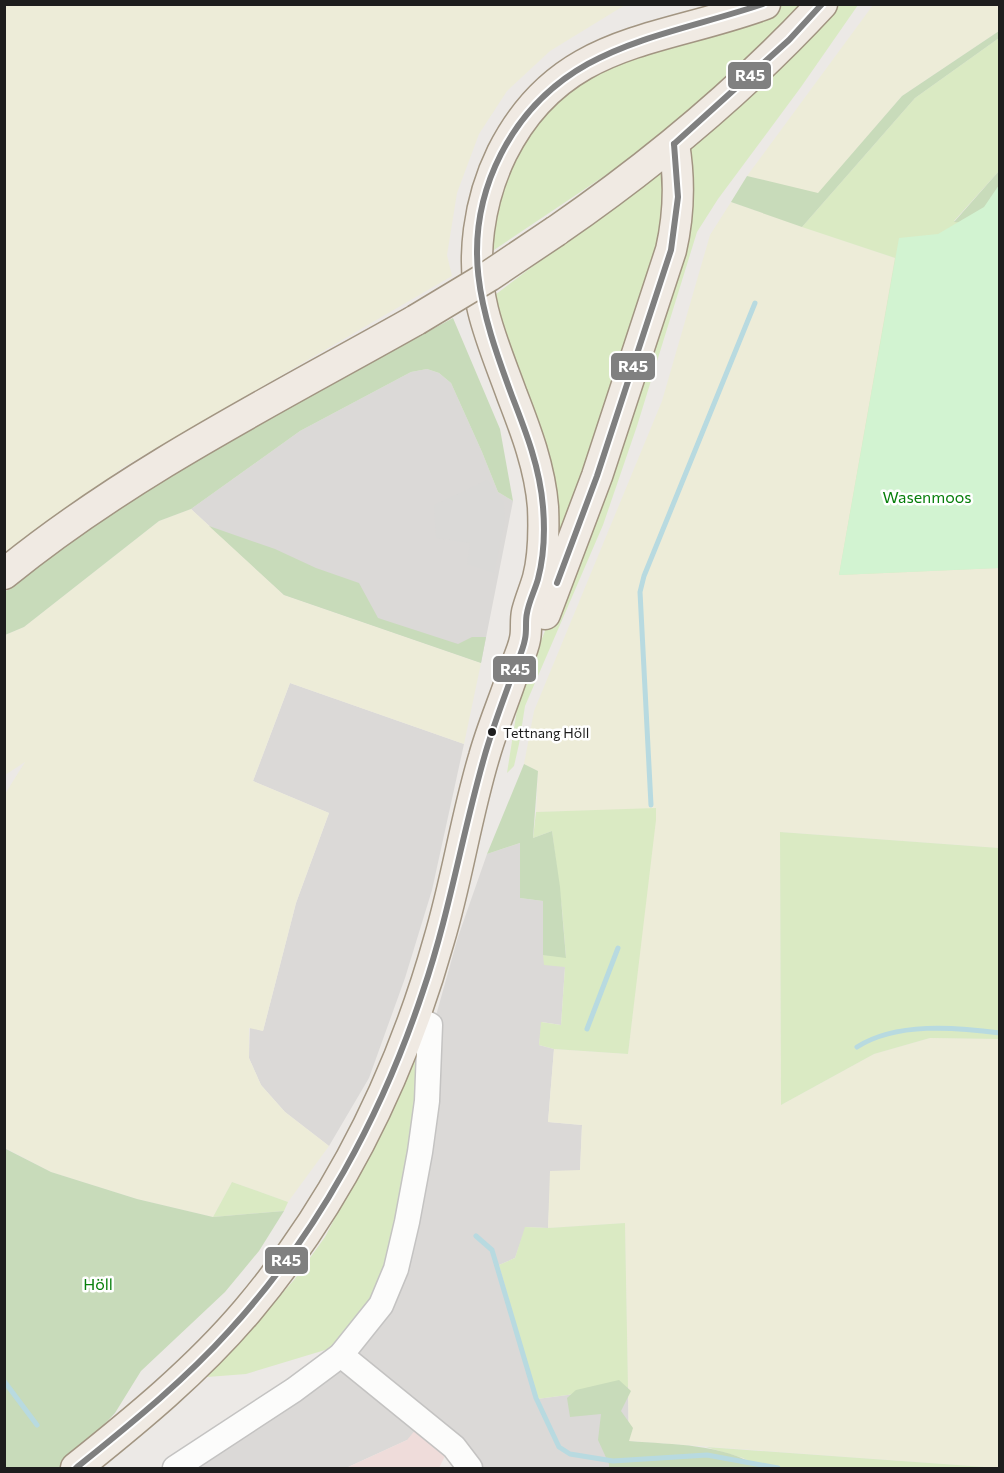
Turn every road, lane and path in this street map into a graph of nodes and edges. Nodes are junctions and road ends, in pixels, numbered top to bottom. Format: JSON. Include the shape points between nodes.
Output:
{"nodes":[{"id":1,"x":765,"y":4,"type":"edge"},
{"id":2,"x":822,"y":4,"type":"edge"},
{"id":3,"x":674,"y":144,"type":"junction"},
{"id":4,"x":4,"y":574,"type":"edge"},
{"id":5,"x":525,"y":639,"type":"junction"},
{"id":6,"x":414,"y":1017,"type":"junction"},
{"id":7,"x":341,"y":1355,"type":"junction"},
{"id":8,"x":76,"y":1468,"type":"edge"},
{"id":9,"x":175,"y":1468,"type":"edge"},
{"id":10,"x":470,"y":1468,"type":"edge"}],
"edges":[{"from":1,"to":5,"type":"main road","via":[[641,39],[590,60],[538,102],[509,141],[493,177],[480,226],[480,292],[494,348],[529,442],[542,501],[539,574],[526,616]]},
{"from":2,"to":3,"type":"main road"},
{"from":3,"to":4,"type":"main road","bridge":true,"via":[[489,276],[135,480]]},
{"from":3,"to":5,"type":"main road","via":[[678,192],[671,250],[572,546],[542,621]]},
{"from":5,"to":6,"type":"main road","via":[[490,736],[440,939]]},
{"from":6,"to":7,"type":"street","via":[[430,1026],[430,1031],[427,1101],[407,1222],[396,1269],[381,1305]]},
{"from":6,"to":8,"type":"main road","via":[[358,1145],[318,1214],[246,1312],[174,1386]]},
{"from":7,"to":9,"type":"street"},
{"from":7,"to":10,"type":"street","via":[[454,1447]]}]}
